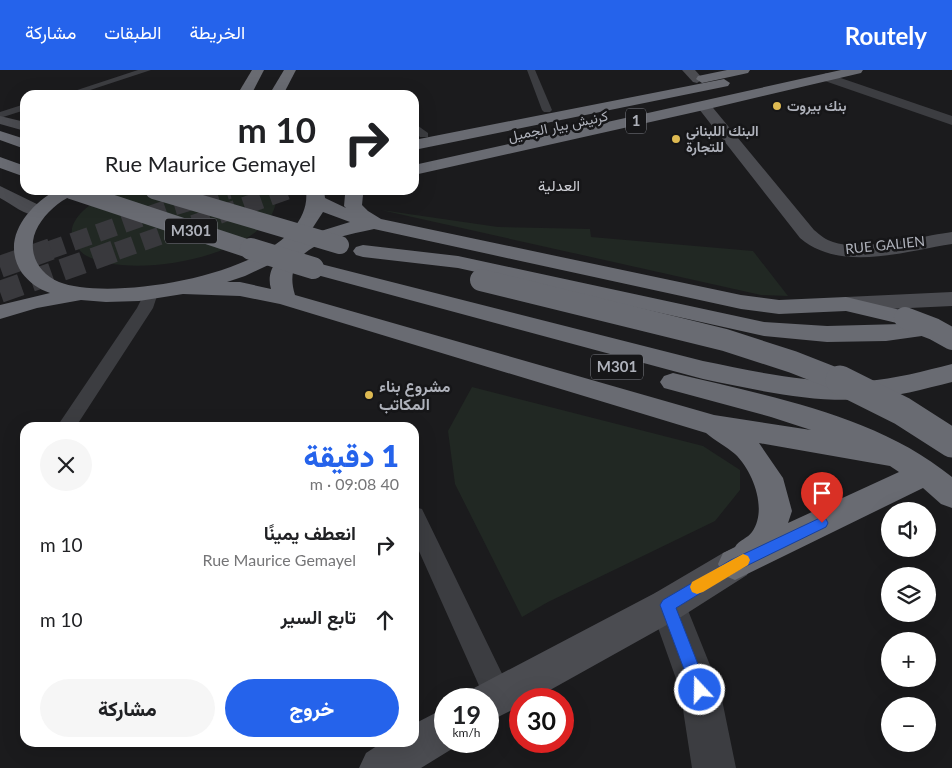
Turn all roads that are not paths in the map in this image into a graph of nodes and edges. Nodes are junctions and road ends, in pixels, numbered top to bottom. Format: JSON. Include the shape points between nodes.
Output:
{"nodes":[{"id":1,"x":147,"y":70,"type":"edge"},
{"id":2,"x":258,"y":70,"type":"edge"},
{"id":3,"x":290,"y":70,"type":"edge"},
{"id":4,"x":531,"y":70,"type":"edge"},
{"id":5,"x":744,"y":70,"type":"edge"},
{"id":6,"x":846,"y":70,"type":"edge"},
{"id":7,"x":857,"y":70,"type":"edge"},
{"id":8,"x":823,"y":73,"type":"edge"},
{"id":9,"x":692,"y":75,"type":"edge"},
{"id":10,"x":758,"y":76,"type":"dead end"},
{"id":11,"x":82,"y":90,"type":"edge"},
{"id":12,"x":247,"y":90,"type":"edge"},
{"id":13,"x":279,"y":90,"type":"edge"},
{"id":14,"x":704,"y":106,"type":"junction"},
{"id":15,"x":20,"y":109,"type":"edge"},
{"id":16,"x":547,"y":110,"type":"junction"},
{"id":17,"x":0,"y":115,"type":"edge"},
{"id":18,"x":0,"y":120,"type":"edge"},
{"id":19,"x":952,"y":121,"type":"edge"},
{"id":20,"x":20,"y":126,"type":"edge"},
{"id":21,"x":419,"y":133,"type":"edge"},
{"id":22,"x":0,"y":135,"type":"edge"},
{"id":23,"x":20,"y":142,"type":"edge"},
{"id":24,"x":419,"y":144,"type":"edge"},
{"id":25,"x":419,"y":156,"type":"edge"},
{"id":26,"x":0,"y":162,"type":"edge"},
{"id":27,"x":419,"y":169,"type":"edge"},
{"id":28,"x":20,"y":170,"type":"edge"},
{"id":29,"x":20,"y":191,"type":"edge"},
{"id":30,"x":2,"y":192,"type":"edge"},
{"id":31,"x":62,"y":195,"type":"edge"},
{"id":32,"x":85,"y":195,"type":"edge"},
{"id":33,"x":171,"y":195,"type":"edge"},
{"id":34,"x":320,"y":195,"type":"edge"},
{"id":35,"x":354,"y":195,"type":"edge"},
{"id":36,"x":37,"y":210,"type":"junction"},
{"id":37,"x":377,"y":224,"type":"junction"},
{"id":38,"x":952,"y":238,"type":"edge"},
{"id":39,"x":363,"y":251,"type":"junction"},
{"id":40,"x":342,"y":276,"type":"junction"},
{"id":41,"x":186,"y":288,"type":"junction"},
{"id":42,"x":151,"y":293,"type":"junction"},
{"id":43,"x":85,"y":294,"type":"junction"},
{"id":44,"x":285,"y":299,"type":"junction"},
{"id":45,"x":952,"y":299,"type":"edge"},
{"id":46,"x":846,"y":304,"type":"junction"},
{"id":47,"x":0,"y":312,"type":"edge"},
{"id":48,"x":952,"y":327,"type":"edge"},
{"id":49,"x":952,"y":339,"type":"edge"},
{"id":50,"x":952,"y":372,"type":"edge"},
{"id":51,"x":69,"y":422,"type":"edge"},
{"id":52,"x":714,"y":425,"type":"junction"},
{"id":53,"x":952,"y":443,"type":"edge"},
{"id":54,"x":894,"y":454,"type":"junction"},
{"id":55,"x":925,"y":473,"type":"junction"},
{"id":56,"x":952,"y":496,"type":"edge"},
{"id":57,"x":419,"y":528,"type":"edge"},
{"id":58,"x":736,"y":564,"type":"junction"},
{"id":59,"x":668,"y":605,"type":"junction"},
{"id":60,"x":488,"y":688,"type":"edge"},
{"id":61,"x":499,"y":696,"type":"edge"},
{"id":62,"x":434,"y":736,"type":"edge"},
{"id":63,"x":419,"y":745,"type":"edge"},
{"id":64,"x":416,"y":747,"type":"edge"},
{"id":65,"x":382,"y":768,"type":"edge"},
{"id":66,"x":714,"y":768,"type":"edge"}],
"edges":[{"from":1,"to":11,"type":"lane"},
{"from":2,"to":12,"type":"highway"},
{"from":3,"to":13,"type":"highway"},
{"from":4,"to":16,"type":"lane"},
{"from":5,"to":9,"type":"highway"},
{"from":6,"to":8,"type":"highway"},
{"from":7,"to":8,"type":"highway","number":"1"},
{"from":8,"to":14,"type":"highway","number":"1"},
{"from":8,"to":19,"type":"street"},
{"from":8,"to":25,"type":"highway","name":"كرنيش بيار الجميل"},
{"from":9,"to":16,"type":"highway"},
{"from":10,"to":24,"type":"highway","name":"كرنيش بيار الجميل"},
{"from":14,"to":27,"type":"highway","number":"1"},
{"from":14,"to":38,"type":"street","name":"RUE GALIEN","via":[[807,234],[820,244],[858,251]]},
{"from":15,"to":17,"type":"lane"},
{"from":16,"to":21,"type":"highway"},
{"from":18,"to":20,"type":"street"},
{"from":22,"to":23,"type":"highway"},
{"from":26,"to":28,"type":"highway"},
{"from":29,"to":30,"type":"street"},
{"from":30,"to":36,"type":"street"},
{"from":31,"to":36,"type":"highway"},
{"from":32,"to":40,"type":"highway","number":"M301","bridge":true,"via":[[216,239]]},
{"from":33,"to":39,"type":"highway","number":"M301","bridge":true},
{"from":34,"to":37,"type":"highway","via":[[335,211]]},
{"from":34,"to":41,"type":"highway","via":[[313,216],[301,232],[282,248],[256,264]]},
{"from":35,"to":37,"type":"highway","via":[[353,206]]},
{"from":36,"to":43,"type":"highway","via":[[11,242],[26,273],[50,286]]},
{"from":37,"to":44,"type":"highway","via":[[335,231],[300,248],[280,272],[279,286]]},
{"from":37,"to":46,"type":"highway","via":[[742,302],[779,307]]},
{"from":39,"to":48,"type":"highway","via":[[458,262],[764,329],[856,334]]},
{"from":39,"to":53,"type":"highway","number":"M301","bridge":true,"via":[[725,340],[793,362],[850,384],[902,411]]},
{"from":40,"to":50,"type":"highway","via":[[703,370],[778,384],[823,390],[866,390],[912,383]]},
{"from":40,"to":54,"type":"highway","number":"M301","via":[[388,301],[428,317],[804,416]]},
{"from":41,"to":42,"type":"highway"},
{"from":41,"to":44,"type":"highway","via":[[240,289]]},
{"from":42,"to":43,"type":"highway"},
{"from":42,"to":51,"type":"lane","via":[[145,308]]},
{"from":43,"to":47,"type":"highway","via":[[34,302]]},
{"from":44,"to":52,"type":"highway"},
{"from":45,"to":46,"type":"street"},
{"from":46,"to":49,"type":"highway","bridge":true,"via":[[904,318]]},
{"from":52,"to":54,"type":"highway"},
{"from":52,"to":58,"type":"highway","via":[[746,448],[768,478],[776,511],[765,542]]},
{"from":54,"to":55,"type":"highway"},
{"from":55,"to":56,"type":"highway"},
{"from":55,"to":58,"type":"highway"},
{"from":57,"to":60,"type":"lane"},
{"from":58,"to":59,"type":"street"},
{"from":59,"to":61,"type":"street"},
{"from":59,"to":66,"type":"street","via":[[700,690]]},
{"from":62,"to":63,"type":"street"},
{"from":64,"to":65,"type":"street"}]}
